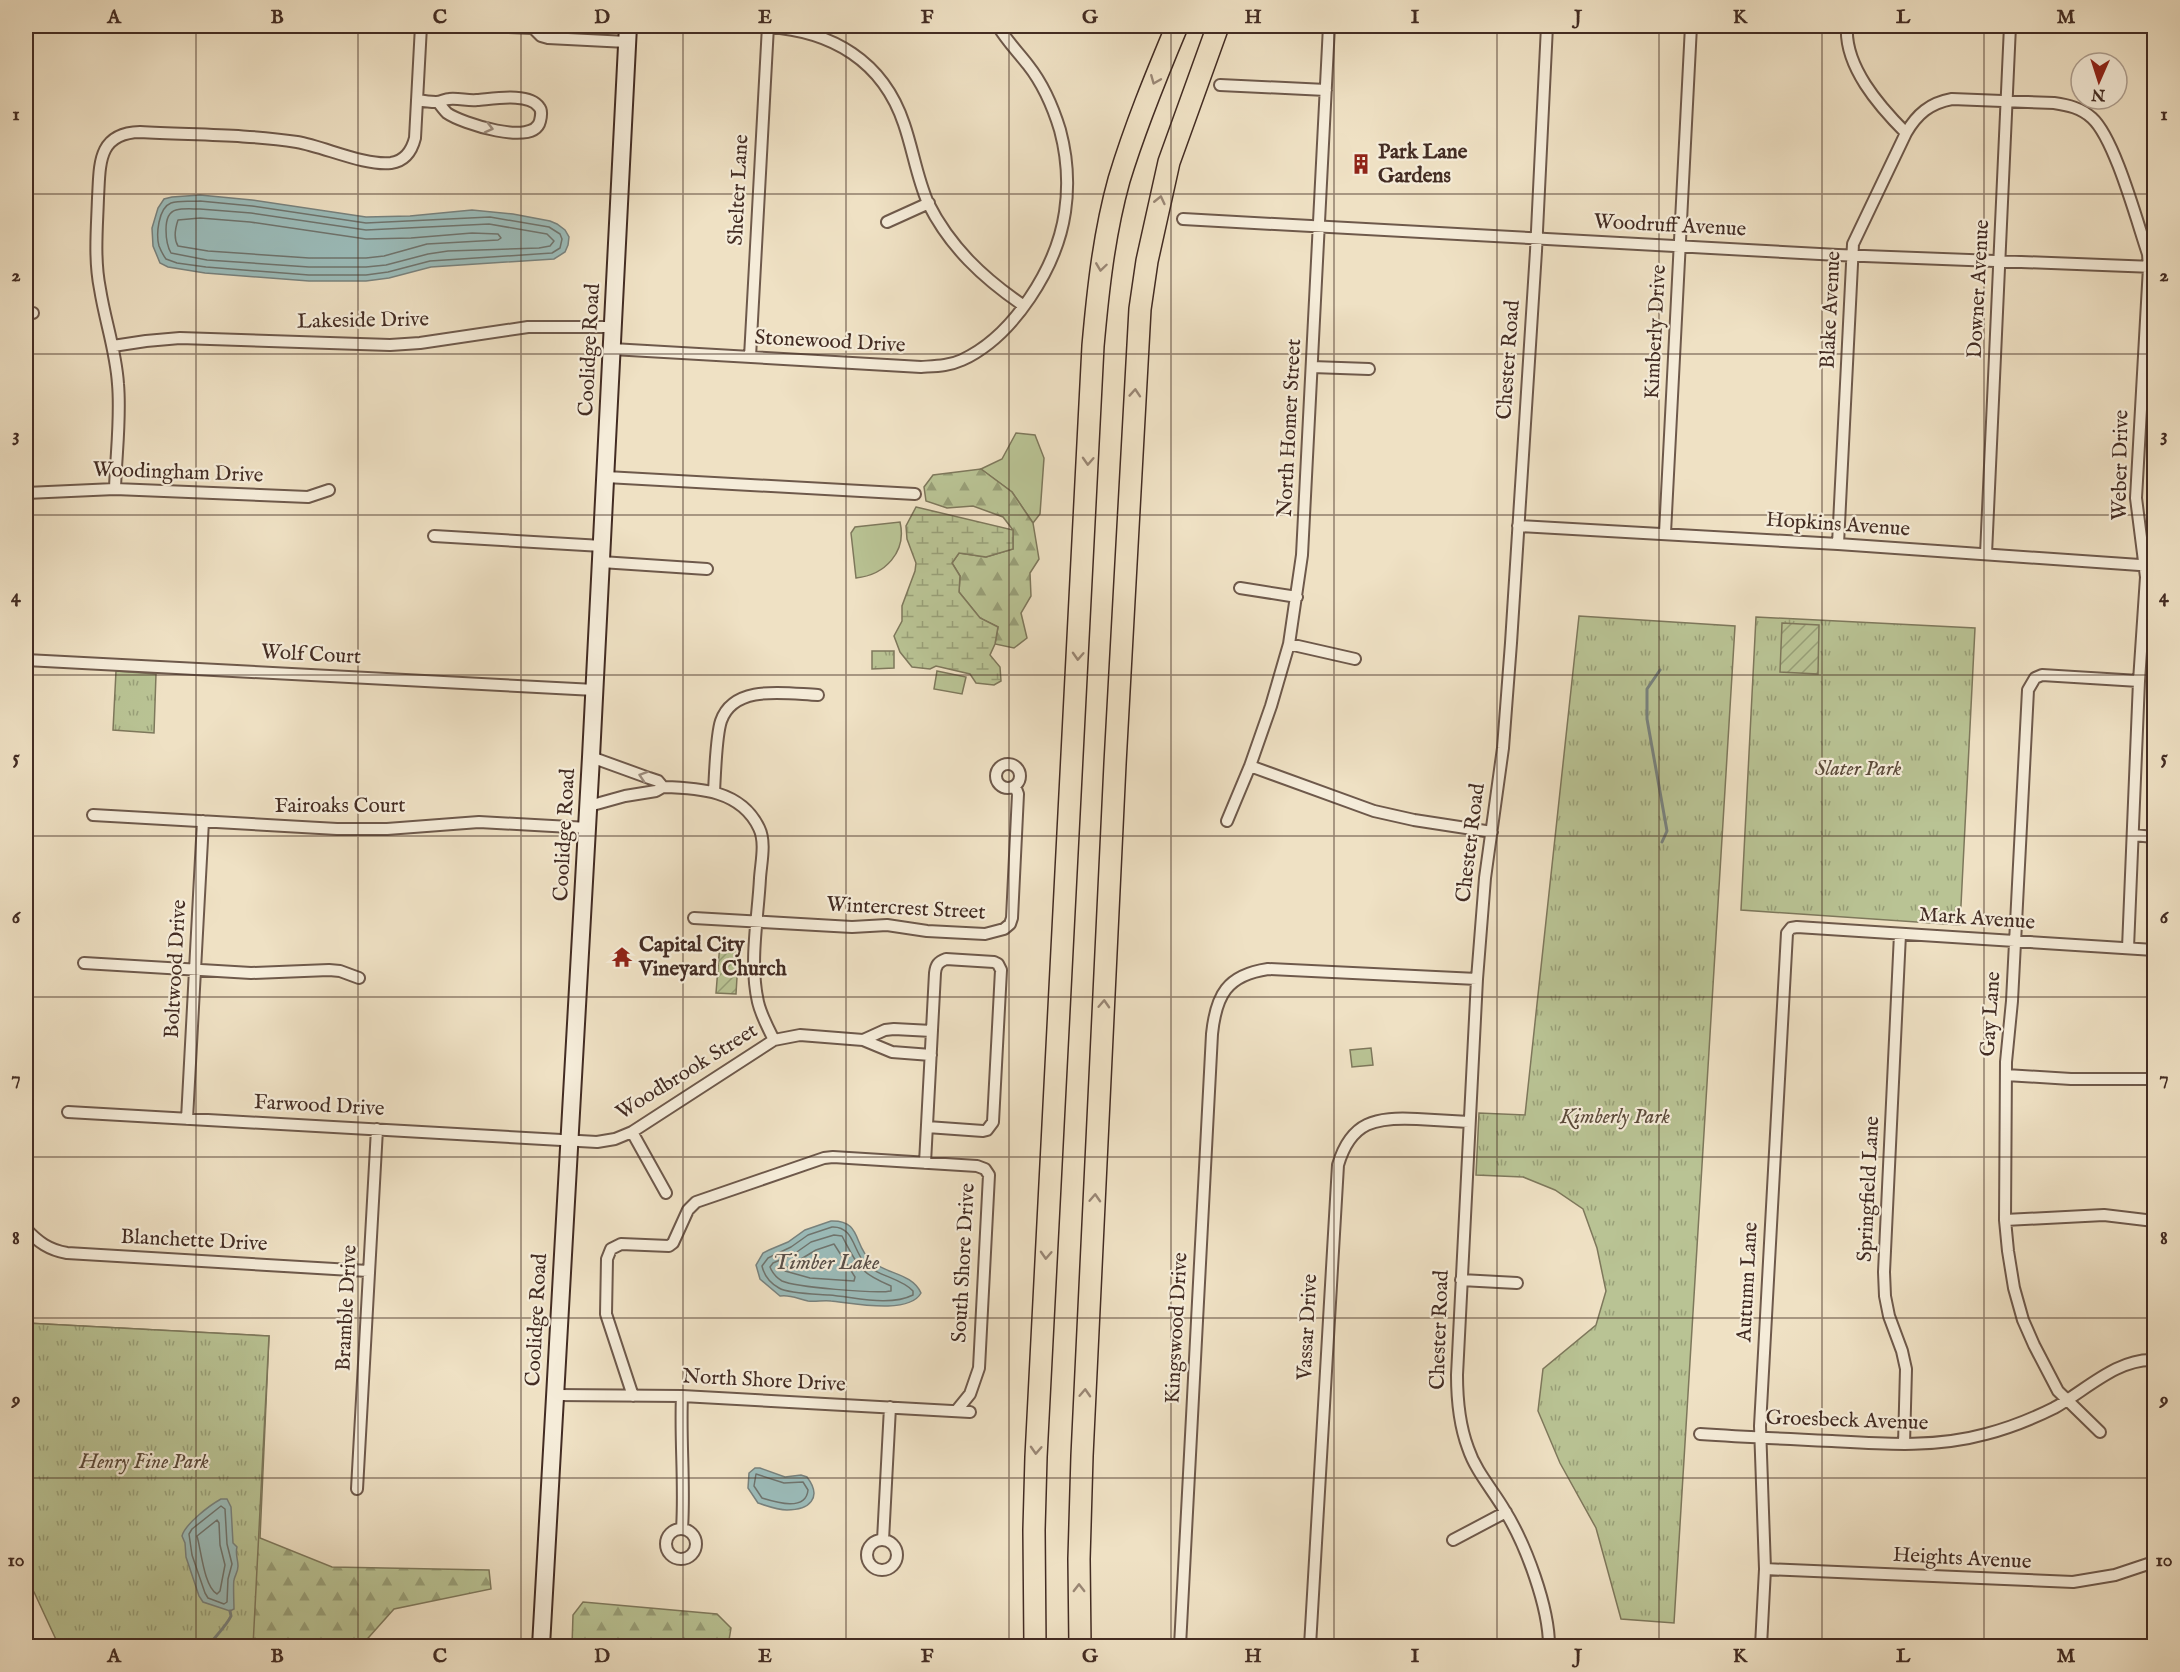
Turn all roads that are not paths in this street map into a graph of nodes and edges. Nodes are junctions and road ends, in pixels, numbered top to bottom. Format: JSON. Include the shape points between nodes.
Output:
{"nodes":[{"id":1,"x":422,"y":26,"type":"edge"},
{"id":2,"x":482,"y":26,"type":"edge"},
{"id":3,"x":768,"y":26,"type":"edge"},
{"id":4,"x":998,"y":26,"type":"edge"},
{"id":5,"x":1177,"y":26,"type":"edge"},
{"id":6,"x":1218,"y":26,"type":"edge"},
{"id":7,"x":1224,"y":26,"type":"edge"},
{"id":8,"x":1329,"y":26,"type":"edge"},
{"id":9,"x":1547,"y":26,"type":"edge"},
{"id":10,"x":1691,"y":26,"type":"edge"},
{"id":11,"x":1847,"y":26,"type":"edge"},
{"id":12,"x":2010,"y":26,"type":"edge"},
{"id":13,"x":534,"y":27,"type":"edge"},
{"id":14,"x":627,"y":34,"type":"edge"},
{"id":15,"x":1220,"y":85,"type":"dead end"},
{"id":16,"x":1326,"y":90,"type":"junction"},
{"id":17,"x":417,"y":100,"type":"junction"},
{"id":18,"x":2007,"y":101,"type":"junction"},
{"id":19,"x":438,"y":102,"type":"junction"},
{"id":20,"x":1906,"y":133,"type":"junction"},
{"id":21,"x":1169,"y":162,"type":"junction"},
{"id":22,"x":928,"y":203,"type":"junction"},
{"id":23,"x":1184,"y":219,"type":"dead end"},
{"id":24,"x":887,"y":222,"type":"dead end"},
{"id":25,"x":1319,"y":227,"type":"junction"},
{"id":26,"x":1536,"y":239,"type":"junction"},
{"id":27,"x":1681,"y":246,"type":"junction"},
{"id":28,"x":1852,"y":255,"type":"junction"},
{"id":29,"x":2000,"y":262,"type":"junction"},
{"id":30,"x":2152,"y":267,"type":"edge"},
{"id":31,"x":1024,"y":306,"type":"junction"},
{"id":32,"x":613,"y":327,"type":"junction"},
{"id":33,"x":113,"y":346,"type":"junction"},
{"id":34,"x":612,"y":350,"type":"junction"},
{"id":35,"x":750,"y":357,"type":"junction"},
{"id":36,"x":1312,"y":367,"type":"junction"},
{"id":37,"x":1369,"y":369,"type":"dead end"},
{"id":38,"x":606,"y":477,"type":"junction"},
{"id":39,"x":115,"y":489,"type":"junction"},
{"id":40,"x":329,"y":490,"type":"dead end"},
{"id":41,"x":26,"y":493,"type":"edge"},
{"id":42,"x":915,"y":494,"type":"dead end"},
{"id":43,"x":1518,"y":526,"type":"junction"},
{"id":44,"x":1665,"y":533,"type":"junction"},
{"id":45,"x":434,"y":536,"type":"dead end"},
{"id":46,"x":1838,"y":544,"type":"junction"},
{"id":47,"x":602,"y":554,"type":"junction"},
{"id":48,"x":1986,"y":554,"type":"junction"},
{"id":49,"x":2150,"y":565,"type":"edge"},
{"id":50,"x":707,"y":569,"type":"dead end"},
{"id":51,"x":1240,"y":588,"type":"dead end"},
{"id":52,"x":1297,"y":597,"type":"junction"},
{"id":53,"x":1288,"y":644,"type":"junction"},
{"id":54,"x":1355,"y":658,"type":"dead end"},
{"id":55,"x":26,"y":660,"type":"edge"},
{"id":56,"x":2139,"y":681,"type":"junction"},
{"id":57,"x":595,"y":690,"type":"junction"},
{"id":58,"x":818,"y":695,"type":"dead end"},
{"id":59,"x":591,"y":757,"type":"junction"},
{"id":60,"x":1250,"y":766,"type":"junction"},
{"id":61,"x":1015,"y":786,"type":"dead end"},
{"id":62,"x":663,"y":787,"type":"junction"},
{"id":63,"x":714,"y":792,"type":"junction"},
{"id":64,"x":589,"y":806,"type":"junction"},
{"id":65,"x":93,"y":815,"type":"dead end"},
{"id":66,"x":203,"y":821,"type":"junction"},
{"id":67,"x":1227,"y":821,"type":"dead end"},
{"id":68,"x":588,"y":828,"type":"junction"},
{"id":69,"x":1492,"y":832,"type":"junction"},
{"id":70,"x":2133,"y":835,"type":"junction"},
{"id":71,"x":2154,"y":837,"type":"edge"},
{"id":72,"x":694,"y":918,"type":"dead end"},
{"id":73,"x":758,"y":921,"type":"junction"},
{"id":74,"x":1797,"y":927,"type":"joint"},
{"id":75,"x":1900,"y":934,"type":"junction"},
{"id":76,"x":2015,"y":941,"type":"junction"},
{"id":77,"x":2128,"y":948,"type":"junction"},
{"id":78,"x":2154,"y":950,"type":"edge"},
{"id":79,"x":84,"y":963,"type":"dead end"},
{"id":80,"x":196,"y":970,"type":"junction"},
{"id":81,"x":359,"y":978,"type":"dead end"},
{"id":82,"x":1477,"y":979,"type":"junction"},
{"id":83,"x":885,"y":1030,"type":"junction"},
{"id":84,"x":932,"y":1031,"type":"junction"},
{"id":85,"x":774,"y":1040,"type":"junction"},
{"id":86,"x":863,"y":1040,"type":"junction"},
{"id":87,"x":884,"y":1050,"type":"junction"},
{"id":88,"x":931,"y":1055,"type":"junction"},
{"id":89,"x":2006,"y":1075,"type":"junction"},
{"id":90,"x":2154,"y":1078,"type":"edge"},
{"id":91,"x":68,"y":1112,"type":"dead end"},
{"id":92,"x":187,"y":1119,"type":"junction"},
{"id":93,"x":1469,"y":1122,"type":"junction"},
{"id":94,"x":927,"y":1127,"type":"junction"},
{"id":95,"x":377,"y":1129,"type":"junction"},
{"id":96,"x":632,"y":1132,"type":"junction"},
{"id":97,"x":568,"y":1140,"type":"junction"},
{"id":98,"x":925,"y":1163,"type":"junction"},
{"id":99,"x":666,"y":1193,"type":"dead end"},
{"id":100,"x":2005,"y":1220,"type":"junction"},
{"id":101,"x":2154,"y":1221,"type":"edge"},
{"id":102,"x":26,"y":1229,"type":"edge"},
{"id":103,"x":368,"y":1270,"type":"junction"},
{"id":104,"x":1461,"y":1280,"type":"junction"},
{"id":105,"x":1517,"y":1283,"type":"dead end"},
{"id":106,"x":2154,"y":1360,"type":"edge"},
{"id":107,"x":556,"y":1395,"type":"junction"},
{"id":108,"x":633,"y":1396,"type":"junction"},
{"id":109,"x":682,"y":1396,"type":"junction"},
{"id":110,"x":2066,"y":1400,"type":"junction"},
{"id":111,"x":890,"y":1407,"type":"junction"},
{"id":112,"x":957,"y":1410,"type":"junction"},
{"id":113,"x":970,"y":1412,"type":"dead end"},
{"id":114,"x":2100,"y":1432,"type":"dead end"},
{"id":115,"x":1700,"y":1434,"type":"dead end"},
{"id":116,"x":1761,"y":1438,"type":"junction"},
{"id":117,"x":1904,"y":1444,"type":"junction"},
{"id":118,"x":357,"y":1489,"type":"dead end"},
{"id":119,"x":1506,"y":1512,"type":"junction"},
{"id":120,"x":682,"y":1529,"type":"dead end"},
{"id":121,"x":883,"y":1540,"type":"dead end"},
{"id":122,"x":1453,"y":1540,"type":"dead end"},
{"id":123,"x":2154,"y":1562,"type":"edge"},
{"id":124,"x":1765,"y":1569,"type":"junction"},
{"id":125,"x":541,"y":1647,"type":"edge"},
{"id":126,"x":1035,"y":1647,"type":"edge"},
{"id":127,"x":1080,"y":1647,"type":"edge"},
{"id":128,"x":1180,"y":1647,"type":"edge"},
{"id":129,"x":1310,"y":1647,"type":"edge"},
{"id":130,"x":1549,"y":1647,"type":"edge"},
{"id":131,"x":1761,"y":1647,"type":"edge"}],
"edges":[{"from":1,"to":17,"type":"street"},
{"from":2,"to":13,"type":"street"},
{"from":3,"to":22,"type":"street","via":[[826,39],[857,56],[879,77],[900,110]]},
{"from":3,"to":35,"type":"street","name":"Shelter Lane"},
{"from":4,"to":31,"type":"street","name":"Stonewood Drive","via":[[1042,88],[1060,132],[1066,166],[1066,200],[1059,237],[1050,262]]},
{"from":5,"to":126,"type":"highway","one_way":true,"via":[[1119,180],[1101,268],[1095,324],[1036,1457]]},
{"from":6,"to":21,"type":"highway"},
{"from":7,"to":21,"type":"highway"},
{"from":8,"to":16,"type":"street","name":"North Homer Street"},
{"from":9,"to":26,"type":"street","name":"Chester Road"},
{"from":10,"to":27,"type":"street","name":"Kimberly Drive"},
{"from":11,"to":20,"type":"street","via":[[1853,64]]},
{"from":12,"to":18,"type":"street","name":"Downer Avenue"},
{"from":13,"to":14,"type":"street","via":[[548,38]]},
{"from":14,"to":32,"type":"street","name":"Coolidge Road"},
{"from":15,"to":16,"type":"street"},
{"from":16,"to":25,"type":"street","name":"North Homer Street"},
{"from":17,"to":19,"type":"street"},
{"from":17,"to":33,"type":"street","via":[[413,145],[406,156],[393,163],[282,140],[140,132],[115,137],[105,148],[100,165],[96,241],[99,287]]},
{"from":18,"to":20,"type":"street","name":"Blake Avenue","via":[[1938,102],[1923,110]]},
{"from":18,"to":29,"type":"street","name":"Downer Avenue"},
{"from":18,"to":30,"type":"street","name":"Weber Drive","via":[[2067,105],[2094,120],[2112,151]]},
{"from":19,"to":19,"type":"street","one_way":true,"via":[[448,114],[508,133],[533,130],[540,122],[539,106],[527,100],[510,97]]},
{"from":20,"to":28,"type":"street","name":"Blake Avenue","via":[[1853,244]]},
{"from":127,"to":21,"type":"highway","one_way":true,"via":[[1082,1456],[1134,404],[1144,280]]},
{"from":22,"to":24,"type":"street"},
{"from":22,"to":31,"type":"street","via":[[946,235],[968,261]]},
{"from":23,"to":25,"type":"street","name":"Woodruff Avenue"},
{"from":25,"to":26,"type":"street","name":"Woodruff Avenue"},
{"from":25,"to":36,"type":"street","name":"North Homer Street"},
{"from":26,"to":27,"type":"street","name":"Woodruff Avenue"},
{"from":26,"to":43,"type":"street","name":"Chester Road"},
{"from":27,"to":28,"type":"street","name":"Woodruff Avenue"},
{"from":27,"to":44,"type":"street","name":"Kimberly Drive"},
{"from":28,"to":29,"type":"street","name":"Woodruff Avenue"},
{"from":28,"to":46,"type":"street","name":"Blake Avenue"},
{"from":29,"to":30,"type":"street","name":"Woodruff Avenue"},
{"from":29,"to":48,"type":"street","name":"Downer Avenue"},
{"from":30,"to":49,"type":"street","name":"Weber Drive","via":[[2136,498],[2142,552]]},
{"from":31,"to":35,"type":"street","name":"Stonewood Drive","via":[[982,347],[962,360],[939,366]]},
{"from":32,"to":33,"type":"street","name":"Lakeside Drive","via":[[528,327],[390,345],[180,338]]},
{"from":32,"to":34,"type":"street","name":"Coolidge Road"},
{"from":33,"to":39,"type":"street","via":[[119,405]]},
{"from":34,"to":35,"type":"street","name":"Stonewood Drive"},
{"from":34,"to":38,"type":"street","name":"Coolidge Road"},
{"from":36,"to":37,"type":"street"},
{"from":36,"to":52,"type":"street","name":"North Homer Street"},
{"from":38,"to":42,"type":"street"},
{"from":38,"to":47,"type":"street","name":"Coolidge Road"},
{"from":39,"to":40,"type":"street","name":"Woodingham Drive","via":[[308,497]]},
{"from":39,"to":41,"type":"street","name":"Woodingham Drive"},
{"from":43,"to":44,"type":"street","name":"Hopkins Avenue"},
{"from":43,"to":69,"type":"street","name":"Chester Road","via":[[1503,748]]},
{"from":44,"to":46,"type":"street","name":"Hopkins Avenue"},
{"from":45,"to":47,"type":"street"},
{"from":46,"to":48,"type":"street","name":"Hopkins Avenue"},
{"from":47,"to":50,"type":"street"},
{"from":47,"to":57,"type":"street","name":"Coolidge Road"},
{"from":48,"to":49,"type":"street","name":"Hopkins Avenue"},
{"from":49,"to":56,"type":"street","name":"Weber Drive"},
{"from":51,"to":52,"type":"street"},
{"from":52,"to":53,"type":"street","name":"North Homer Street"},
{"from":53,"to":54,"type":"street"},
{"from":53,"to":60,"type":"street","name":"North Homer Street"},
{"from":55,"to":57,"type":"street","name":"Wolf Court"},
{"from":56,"to":70,"type":"street","name":"Weber Drive"},
{"from":56,"to":76,"type":"street","name":"Gay Lane","via":[[2050,675],[2036,678],[2028,690]]},
{"from":57,"to":59,"type":"street","name":"Coolidge Road"},
{"from":58,"to":63,"type":"street","via":[[766,693],[734,704],[720,722]]},
{"from":62,"to":59,"type":"street","one_way":true,"via":[[658,781]]},
{"from":59,"to":64,"type":"street","name":"Coolidge Road"},
{"from":60,"to":67,"type":"street","name":"North Homer Street"},
{"from":60,"to":69,"type":"street","via":[[1374,811]]},
{"from":61,"to":73,"type":"street","name":"Wintercrest Street","via":[[1018,794],[1012,918],[1004,929],[985,934],[887,925],[852,927]]},
{"from":62,"to":63,"type":"street"},
{"from":62,"to":64,"type":"street"},
{"from":63,"to":73,"type":"street","via":[[743,809],[761,832]]},
{"from":64,"to":68,"type":"street","name":"Coolidge Road"},
{"from":65,"to":66,"type":"street","name":"Fairoaks Court"},
{"from":66,"to":68,"type":"street","name":"Fairoaks Court","via":[[362,830],[479,822]]},
{"from":66,"to":80,"type":"street","name":"Boltwood Drive"},
{"from":68,"to":97,"type":"street","name":"Coolidge Road"},
{"from":69,"to":82,"type":"street","name":"Chester Road"},
{"from":70,"to":71,"type":"street"},
{"from":70,"to":77,"type":"street","name":"Weber Drive"},
{"from":72,"to":73,"type":"street","name":"Wintercrest Street"},
{"from":73,"to":85,"type":"street","via":[[756,985],[763,1017]]},
{"from":74,"to":75,"type":"street","name":"Mark Avenue"},
{"from":74,"to":116,"type":"street","name":"Autumn Lane","via":[[1791,928],[1785,940]]},
{"from":75,"to":76,"type":"street","name":"Mark Avenue"},
{"from":75,"to":117,"type":"street","name":"Springfield Lane","via":[[1884,1272],[1889,1316],[1906,1369]]},
{"from":76,"to":77,"type":"street","name":"Mark Avenue"},
{"from":76,"to":89,"type":"street","name":"Gay Lane"},
{"from":77,"to":78,"type":"street","name":"Mark Avenue"},
{"from":79,"to":80,"type":"street"},
{"from":80,"to":81,"type":"street","via":[[329,970]]},
{"from":80,"to":92,"type":"street","name":"Boltwood Drive"},
{"from":82,"to":93,"type":"street","name":"Chester Road"},
{"from":82,"to":128,"type":"street","name":"Kingswood Drive","via":[[1268,969],[1251,972],[1229,985],[1219,1000],[1211,1058]]},
{"from":83,"to":84,"type":"street","name":"Woodbrook Street"},
{"from":83,"to":86,"type":"street","name":"Woodbrook Street"},
{"from":83,"to":87,"type":"street","via":[[879,1040]]},
{"from":84,"to":88,"type":"street"},
{"from":84,"to":94,"type":"street","via":[[938,963],[946,959],[998,964],[1001,970],[993,1122],[983,1131]]},
{"from":85,"to":86,"type":"street","name":"Woodbrook Street","via":[[800,1035]]},
{"from":85,"to":96,"type":"street","name":"Woodbrook Street"},
{"from":86,"to":87,"type":"street","name":"Woodbrook Street"},
{"from":87,"to":88,"type":"street","name":"Woodbrook Street"},
{"from":88,"to":94,"type":"street"},
{"from":89,"to":90,"type":"street","via":[[2071,1080]]},
{"from":89,"to":100,"type":"street","name":"Gay Lane"},
{"from":91,"to":92,"type":"street","name":"Farwood Drive"},
{"from":92,"to":95,"type":"street","name":"Farwood Drive"},
{"from":93,"to":104,"type":"street","name":"Chester Road"},
{"from":93,"to":129,"type":"street","name":"Vassar Drive","via":[[1377,1120],[1353,1134],[1340,1158],[1335,1190]]},
{"from":94,"to":98,"type":"street"},
{"from":95,"to":97,"type":"street","name":"Farwood Drive"},
{"from":95,"to":103,"type":"street","name":"Bramble Drive"},
{"from":96,"to":97,"type":"street","name":"Woodbrook Street","via":[[606,1141]]},
{"from":96,"to":99,"type":"street"},
{"from":97,"to":107,"type":"street","name":"Coolidge Road"},
{"from":98,"to":108,"type":"street","name":"South Shore Drive","via":[[833,1157],[815,1161],[696,1202],[669,1246],[621,1244],[611,1249],[607,1259],[606,1314]]},
{"from":98,"to":112,"type":"street","name":"South Shore Drive","via":[[977,1166],[985,1169],[989,1178],[979,1368],[970,1394]]},
{"from":100,"to":101,"type":"street","via":[[2104,1215]]},
{"from":100,"to":110,"type":"street","name":"Gay Lane","via":[[2023,1320]]},
{"from":102,"to":103,"type":"street","name":"Blanchette Drive","via":[[53,1251],[66,1253]]},
{"from":103,"to":118,"type":"street","name":"Bramble Drive"},
{"from":104,"to":105,"type":"street"},
{"from":104,"to":119,"type":"street","name":"Chester Road","via":[[1457,1375],[1461,1425],[1478,1471]]},
{"from":106,"to":110,"type":"street","name":"Groesbeck Avenue","via":[[2141,1359],[2122,1366]]},
{"from":107,"to":108,"type":"street","name":"North Shore Drive"},
{"from":107,"to":125,"type":"street","name":"Coolidge Road"},
{"from":108,"to":109,"type":"street","name":"North Shore Drive"},
{"from":109,"to":111,"type":"street","name":"North Shore Drive"},
{"from":109,"to":120,"type":"street"},
{"from":110,"to":114,"type":"street","name":"Gay Lane"},
{"from":110,"to":117,"type":"street","name":"Groesbeck Avenue","via":[[1984,1435],[1932,1444]]},
{"from":111,"to":112,"type":"street","name":"North Shore Drive"},
{"from":111,"to":121,"type":"street"},
{"from":112,"to":113,"type":"street","name":"North Shore Drive"},
{"from":115,"to":116,"type":"street","name":"Groesbeck Avenue"},
{"from":116,"to":117,"type":"street","name":"Groesbeck Avenue"},
{"from":116,"to":124,"type":"street","name":"Autumn Lane"},
{"from":119,"to":122,"type":"street"},
{"from":119,"to":130,"type":"street","name":"Chester Road","via":[[1538,1588]]},
{"from":123,"to":124,"type":"street","name":"Heights Avenue","via":[[2115,1575],[2073,1582]]},
{"from":124,"to":131,"type":"street","name":"Autumn Lane"}]}
